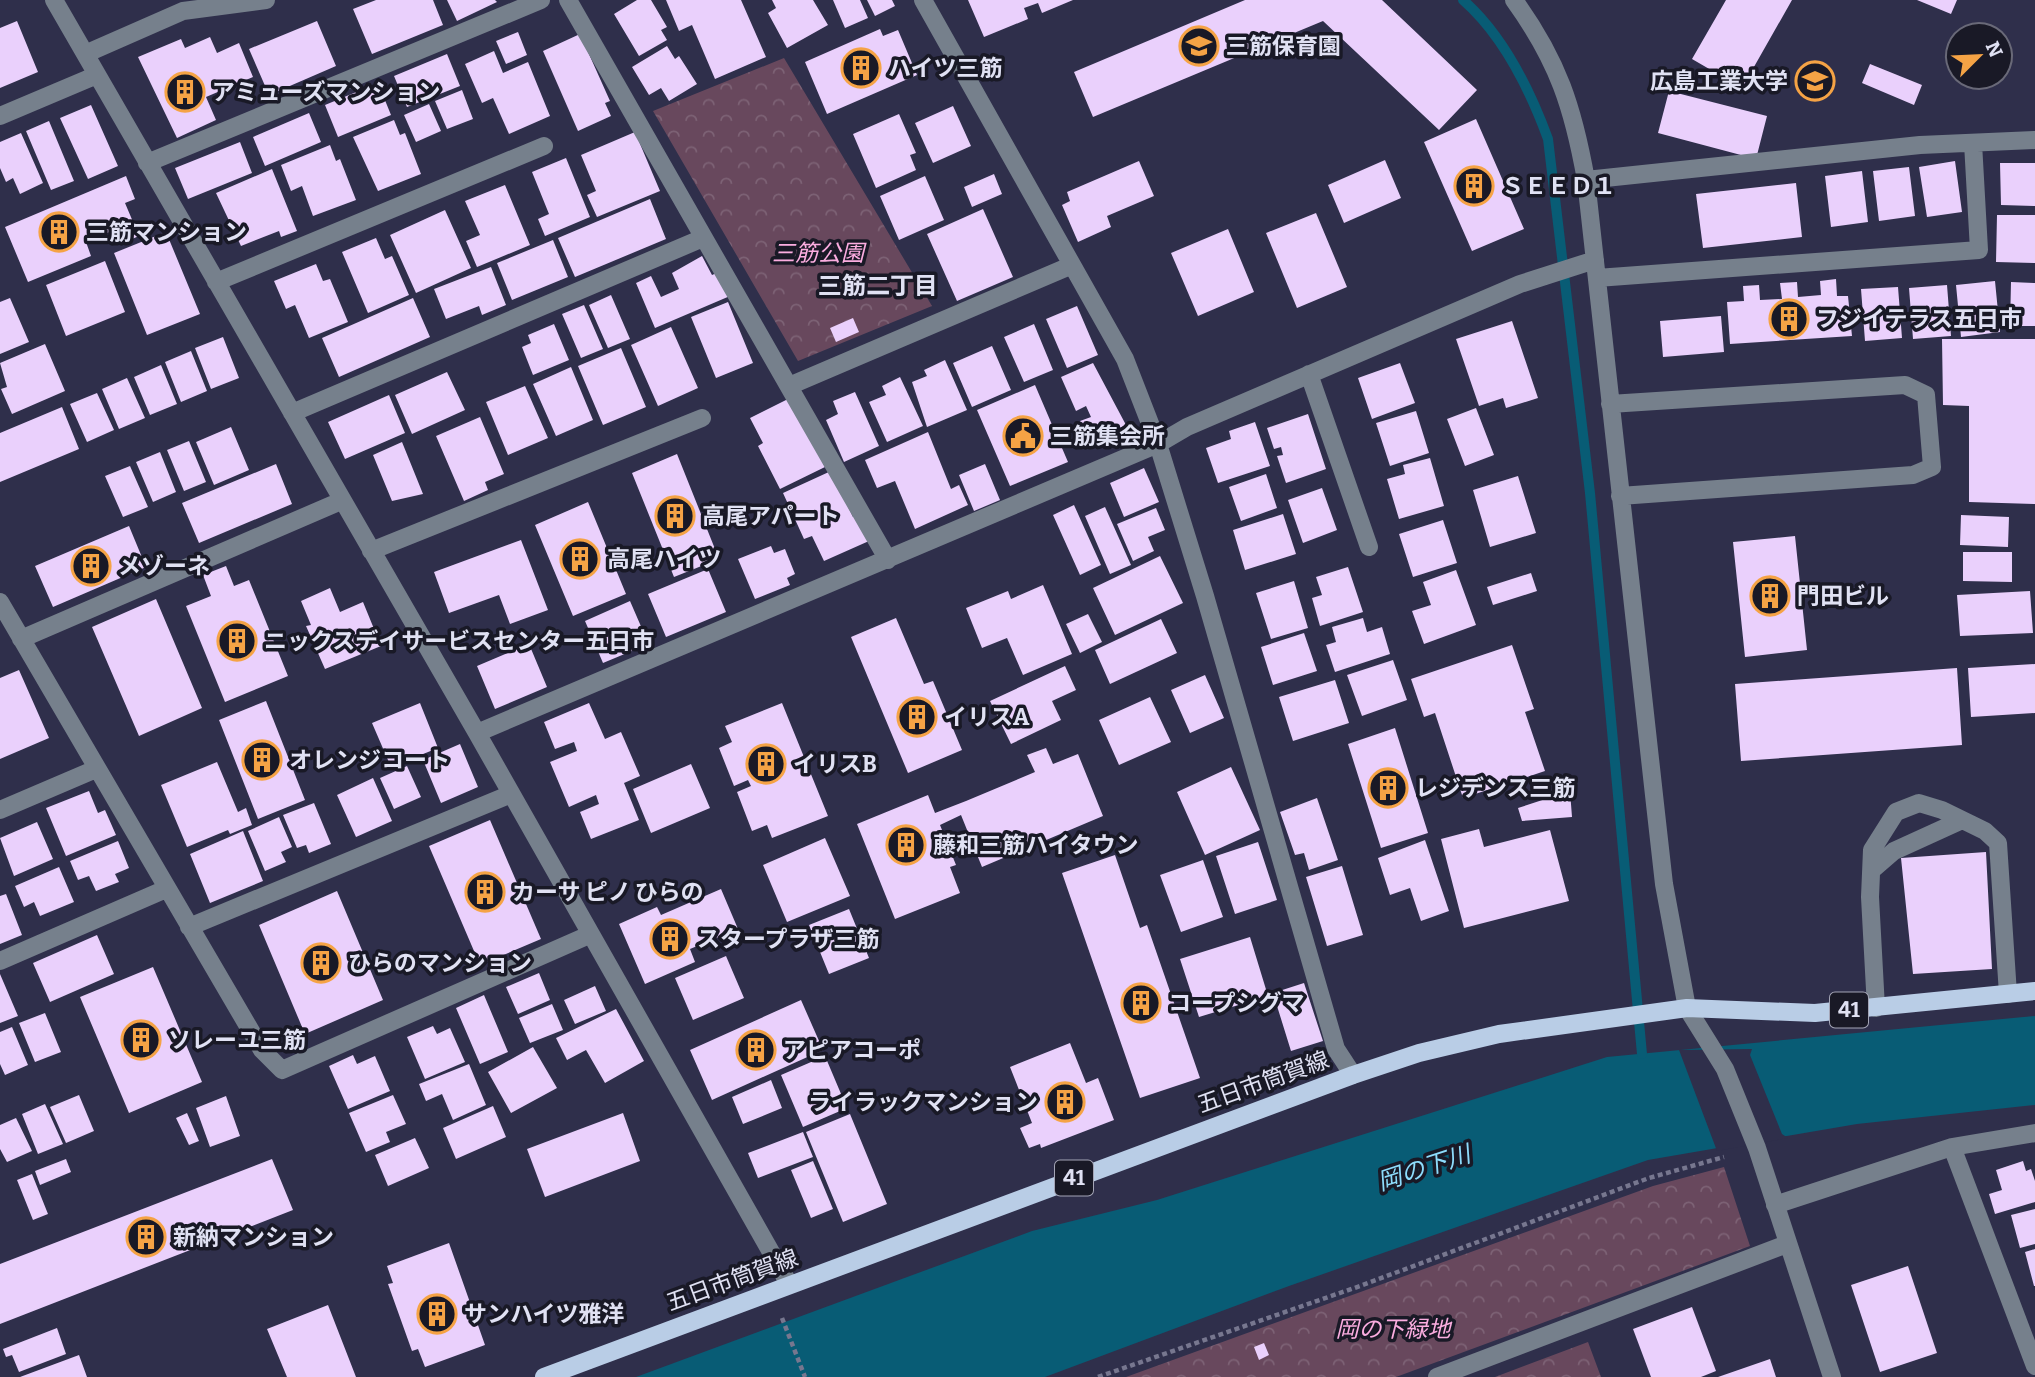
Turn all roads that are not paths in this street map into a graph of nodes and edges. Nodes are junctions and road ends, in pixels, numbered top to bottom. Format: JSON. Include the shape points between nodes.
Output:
{"nodes":[{"id":1,"x":54,"y":0,"type":"edge"},
{"id":2,"x":266,"y":0,"type":"edge"},
{"id":3,"x":541,"y":0,"type":"edge"},
{"id":4,"x":568,"y":0,"type":"edge"},
{"id":5,"x":923,"y":0,"type":"edge"},
{"id":6,"x":1514,"y":0,"type":"edge"},
{"id":7,"x":85,"y":54,"type":"junction"},
{"id":8,"x":97,"y":75,"type":"junction"},
{"id":9,"x":0,"y":116,"type":"edge"},
{"id":10,"x":2035,"y":140,"type":"edge"},
{"id":11,"x":1973,"y":143,"type":"junction"},
{"id":12,"x":544,"y":146,"type":"dead end"},
{"id":13,"x":147,"y":163,"type":"junction"},
{"id":14,"x":1587,"y":180,"type":"junction"},
{"id":15,"x":703,"y":238,"type":"junction"},
{"id":16,"x":1070,"y":266,"type":"junction"},
{"id":17,"x":1593,"y":267,"type":"junction"},
{"id":18,"x":216,"y":282,"type":"junction"},
{"id":19,"x":1310,"y":374,"type":"junction"},
{"id":20,"x":789,"y":386,"type":"junction"},
{"id":21,"x":1611,"y":404,"type":"junction"},
{"id":22,"x":292,"y":413,"type":"junction"},
{"id":23,"x":702,"y":418,"type":"dead end"},
{"id":24,"x":1158,"y":444,"type":"junction"},
{"id":25,"x":1620,"y":496,"type":"junction"},
{"id":26,"x":341,"y":501,"type":"junction"},
{"id":27,"x":1369,"y":547,"type":"dead end"},
{"id":28,"x":371,"y":551,"type":"junction"},
{"id":29,"x":888,"y":560,"type":"junction"},
{"id":30,"x":0,"y":603,"type":"edge"},
{"id":31,"x":21,"y":639,"type":"junction"},
{"id":32,"x":477,"y":733,"type":"junction"},
{"id":33,"x":96,"y":769,"type":"junction"},
{"id":34,"x":512,"y":794,"type":"junction"},
{"id":35,"x":0,"y":810,"type":"edge"},
{"id":36,"x":1962,"y":820,"type":"junction"},
{"id":37,"x":1872,"y":870,"type":"junction"},
{"id":38,"x":166,"y":889,"type":"junction"},
{"id":39,"x":189,"y":927,"type":"junction"},
{"id":40,"x":589,"y":936,"type":"junction"},
{"id":41,"x":0,"y":961,"type":"edge"},
{"id":42,"x":2035,"y":991,"type":"edge"},
{"id":43,"x":2008,"y":994,"type":"junction"},
{"id":44,"x":1687,"y":1007,"type":"junction"},
{"id":45,"x":1876,"y":1008,"type":"junction"},
{"id":46,"x":1353,"y":1074,"type":"junction"},
{"id":47,"x":2035,"y":1133,"type":"edge"},
{"id":48,"x":1952,"y":1147,"type":"junction"},
{"id":49,"x":1775,"y":1205,"type":"junction"},
{"id":50,"x":1787,"y":1244,"type":"junction"},
{"id":51,"x":789,"y":1284,"type":"junction"},
{"id":52,"x":2034,"y":1359,"type":"edge"},
{"id":53,"x":544,"y":1377,"type":"edge"},
{"id":54,"x":1437,"y":1377,"type":"edge"},
{"id":55,"x":1832,"y":1377,"type":"edge"}],
"edges":[{"from":1,"to":7,"type":"street"},
{"from":2,"to":7,"type":"street","via":[[183,10]]},
{"from":3,"to":13,"type":"street"},
{"from":4,"to":15,"type":"street"},
{"from":5,"to":16,"type":"street"},
{"from":6,"to":14,"type":"street","via":[[1537,32],[1569,99]]},
{"from":7,"to":8,"type":"street"},
{"from":8,"to":9,"type":"street"},
{"from":8,"to":13,"type":"street"},
{"from":10,"to":11,"type":"street"},
{"from":11,"to":14,"type":"street"},
{"from":11,"to":17,"type":"street","via":[[1979,250]]},
{"from":12,"to":18,"type":"street"},
{"from":13,"to":18,"type":"street"},
{"from":14,"to":17,"type":"street"},
{"from":15,"to":20,"type":"street"},
{"from":15,"to":22,"type":"street"},
{"from":16,"to":20,"type":"street"},
{"from":16,"to":24,"type":"street","via":[[1125,359]]},
{"from":17,"to":19,"type":"street","via":[[1541,277]]},
{"from":17,"to":21,"type":"street"},
{"from":18,"to":22,"type":"street"},
{"from":19,"to":24,"type":"street"},
{"from":19,"to":27,"type":"street"},
{"from":20,"to":29,"type":"street"},
{"from":21,"to":25,"type":"street"},
{"from":21,"to":25,"type":"street","via":[[1905,385],[1926,395],[1932,467],[1913,475]]},
{"from":22,"to":26,"type":"street"},
{"from":23,"to":28,"type":"street"},
{"from":24,"to":29,"type":"street"},
{"from":24,"to":46,"type":"street","via":[[1336,1049]]},
{"from":25,"to":44,"type":"street","via":[[1663,871]]},
{"from":26,"to":28,"type":"street"},
{"from":26,"to":31,"type":"street"},
{"from":28,"to":32,"type":"street"},
{"from":29,"to":32,"type":"street"},
{"from":30,"to":31,"type":"street"},
{"from":31,"to":33,"type":"street"},
{"from":32,"to":34,"type":"street"},
{"from":33,"to":35,"type":"street"},
{"from":33,"to":38,"type":"street"},
{"from":34,"to":39,"type":"street"},
{"from":34,"to":40,"type":"street"},
{"from":36,"to":37,"type":"street","via":[[1894,851]]},
{"from":36,"to":37,"type":"street","via":[[1919,803],[1896,812],[1872,850]]},
{"from":36,"to":43,"type":"street","via":[[1998,843]]},
{"from":37,"to":45,"type":"street"},
{"from":38,"to":39,"type":"street"},
{"from":38,"to":41,"type":"street"},
{"from":39,"to":40,"type":"street","via":[[262,1050],[282,1070]]},
{"from":40,"to":51,"type":"street"},
{"from":42,"to":43,"type":"main road","name":"五日市筒賀線","number":"41"},
{"from":43,"to":45,"type":"main road","name":"五日市筒賀線","number":"41"},
{"from":44,"to":45,"type":"main road","name":"五日市筒賀線","number":"41","via":[[1815,1013]]},
{"from":44,"to":46,"type":"main road","name":"五日市筒賀線","number":"41","via":[[1468,1041]]},
{"from":44,"to":49,"type":"street","via":[[1725,1069]]},
{"from":46,"to":51,"type":"main road","name":"五日市筒賀線","number":"41"},
{"from":47,"to":48,"type":"street"},
{"from":48,"to":49,"type":"street"},
{"from":48,"to":52,"type":"street"},
{"from":49,"to":50,"type":"street"},
{"from":50,"to":54,"type":"street"},
{"from":50,"to":55,"type":"street"},
{"from":51,"to":53,"type":"main road","name":"五日市筒賀線","number":"41"}]}
